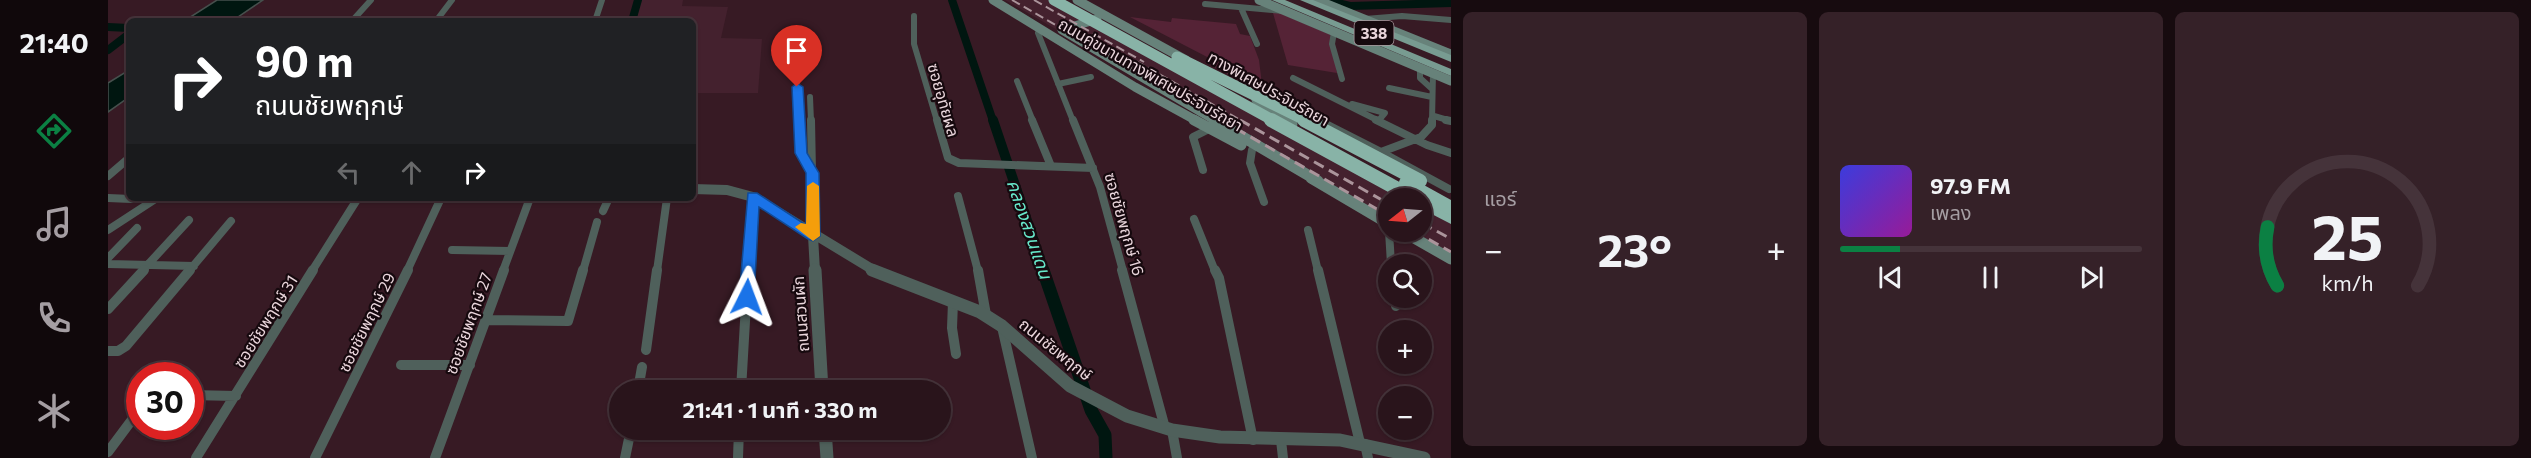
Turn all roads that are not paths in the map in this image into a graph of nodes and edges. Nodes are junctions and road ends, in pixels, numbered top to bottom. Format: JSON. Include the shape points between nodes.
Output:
{"nodes":[{"id":1,"x":371,"y":0,"type":"edge"},
{"id":2,"x":452,"y":0,"type":"edge"},
{"id":3,"x":602,"y":0,"type":"edge"},
{"id":4,"x":993,"y":0,"type":"edge"},
{"id":5,"x":1054,"y":0,"type":"edge"},
{"id":6,"x":1069,"y":0,"type":"edge"},
{"id":7,"x":1077,"y":0,"type":"edge"},
{"id":8,"x":1258,"y":0,"type":"edge"},
{"id":9,"x":1297,"y":0,"type":"edge"},
{"id":10,"x":1316,"y":0,"type":"edge"},
{"id":11,"x":1272,"y":2,"type":"edge"},
{"id":12,"x":1205,"y":4,"type":"dead end"},
{"id":13,"x":1241,"y":8,"type":"junction"},
{"id":14,"x":1283,"y":11,"type":"junction"},
{"id":15,"x":914,"y":16,"type":"dead end"},
{"id":16,"x":355,"y":18,"type":"edge"},
{"id":17,"x":437,"y":18,"type":"edge"},
{"id":18,"x":596,"y":18,"type":"edge"},
{"id":19,"x":1365,"y":19,"type":"junction"},
{"id":20,"x":1451,"y":21,"type":"edge"},
{"id":21,"x":1334,"y":32,"type":"junction"},
{"id":22,"x":1038,"y":33,"type":"dead end"},
{"id":23,"x":795,"y":43,"type":"dead end"},
{"id":24,"x":1257,"y":44,"type":"dead end"},
{"id":25,"x":1163,"y":51,"type":"junction"},
{"id":26,"x":1451,"y":56,"type":"edge"},
{"id":27,"x":1420,"y":68,"type":"junction"},
{"id":28,"x":1445,"y":70,"type":"edge"},
{"id":29,"x":1091,"y":77,"type":"dead end"},
{"id":30,"x":1293,"y":78,"type":"dead end"},
{"id":31,"x":1342,"y":79,"type":"dead end"},
{"id":32,"x":1017,"y":81,"type":"dead end"},
{"id":33,"x":1451,"y":81,"type":"edge"},
{"id":34,"x":1058,"y":84,"type":"junction"},
{"id":35,"x":1389,"y":88,"type":"dead end"},
{"id":36,"x":1431,"y":88,"type":"junction"},
{"id":37,"x":1269,"y":94,"type":"dead end"},
{"id":38,"x":810,"y":97,"type":"dead end"},
{"id":39,"x":1432,"y":97,"type":"junction"},
{"id":40,"x":1434,"y":116,"type":"junction"},
{"id":41,"x":1451,"y":121,"type":"edge"},
{"id":42,"x":1292,"y":124,"type":"junction"},
{"id":43,"x":1209,"y":129,"type":"junction"},
{"id":44,"x":1415,"y":139,"type":"junction"},
{"id":45,"x":1252,"y":150,"type":"junction"},
{"id":46,"x":1381,"y":152,"type":"junction"},
{"id":47,"x":1451,"y":153,"type":"edge"},
{"id":48,"x":1273,"y":159,"type":"junction"},
{"id":49,"x":126,"y":161,"type":"edge"},
{"id":50,"x":1052,"y":166,"type":"junction"},
{"id":51,"x":1094,"y":168,"type":"junction"},
{"id":52,"x":1203,"y":171,"type":"dead end"},
{"id":53,"x":812,"y":173,"type":"junction"},
{"id":54,"x":108,"y":176,"type":"edge"},
{"id":55,"x":1318,"y":181,"type":"junction"},
{"id":56,"x":1396,"y":188,"type":"edge"},
{"id":57,"x":1400,"y":188,"type":"edge"},
{"id":58,"x":696,"y":189,"type":"edge"},
{"id":59,"x":1450,"y":193,"type":"edge"},
{"id":60,"x":753,"y":196,"type":"junction"},
{"id":61,"x":958,"y":196,"type":"dead end"},
{"id":62,"x":108,"y":198,"type":"edge"},
{"id":63,"x":126,"y":199,"type":"edge"},
{"id":64,"x":152,"y":201,"type":"edge"},
{"id":65,"x":356,"y":201,"type":"edge"},
{"id":66,"x":440,"y":201,"type":"edge"},
{"id":67,"x":529,"y":201,"type":"edge"},
{"id":68,"x":608,"y":201,"type":"edge"},
{"id":69,"x":667,"y":201,"type":"edge"},
{"id":70,"x":1264,"y":202,"type":"dead end"},
{"id":71,"x":1432,"y":204,"type":"edge"},
{"id":72,"x":603,"y":211,"type":"dead end"},
{"id":73,"x":1451,"y":213,"type":"edge"},
{"id":74,"x":1378,"y":217,"type":"edge"},
{"id":75,"x":1194,"y":219,"type":"dead end"},
{"id":76,"x":189,"y":220,"type":"dead end"},
{"id":77,"x":231,"y":221,"type":"dead end"},
{"id":78,"x":597,"y":222,"type":"dead end"},
{"id":79,"x":136,"y":228,"type":"dead end"},
{"id":80,"x":108,"y":230,"type":"edge"},
{"id":81,"x":1308,"y":230,"type":"dead end"},
{"id":82,"x":813,"y":236,"type":"junction"},
{"id":83,"x":1421,"y":242,"type":"edge"},
{"id":84,"x":452,"y":250,"type":"dead end"},
{"id":85,"x":510,"y":251,"type":"junction"},
{"id":86,"x":108,"y":258,"type":"edge"},
{"id":87,"x":1451,"y":260,"type":"edge"},
{"id":88,"x":108,"y":264,"type":"edge"},
{"id":89,"x":148,"y":264,"type":"junction"},
{"id":90,"x":194,"y":266,"type":"junction"},
{"id":91,"x":953,"y":302,"type":"junction"},
{"id":92,"x":108,"y":309,"type":"edge"},
{"id":93,"x":986,"y":315,"type":"junction"},
{"id":94,"x":486,"y":320,"type":"junction"},
{"id":95,"x":1002,"y":326,"type":"junction"},
{"id":96,"x":646,"y":350,"type":"dead end"},
{"id":97,"x":108,"y":351,"type":"edge"},
{"id":98,"x":956,"y":354,"type":"dead end"},
{"id":99,"x":401,"y":364,"type":"dead end"},
{"id":100,"x":470,"y":365,"type":"junction"},
{"id":101,"x":642,"y":367,"type":"dead end"},
{"id":102,"x":640,"y":380,"type":"edge"},
{"id":103,"x":742,"y":380,"type":"edge"},
{"id":104,"x":821,"y":380,"type":"edge"},
{"id":105,"x":204,"y":395,"type":"edge"},
{"id":106,"x":236,"y":396,"type":"junction"},
{"id":107,"x":126,"y":428,"type":"edge"},
{"id":108,"x":1168,"y":429,"type":"junction"},
{"id":109,"x":628,"y":440,"type":"edge"},
{"id":110,"x":739,"y":440,"type":"edge"},
{"id":111,"x":826,"y":440,"type":"edge"},
{"id":112,"x":1253,"y":440,"type":"junction"},
{"id":113,"x":1281,"y":440,"type":"junction"},
{"id":114,"x":1364,"y":448,"type":"edge"},
{"id":115,"x":108,"y":452,"type":"edge"},
{"id":116,"x":196,"y":458,"type":"edge"},
{"id":117,"x":315,"y":458,"type":"edge"},
{"id":118,"x":435,"y":458,"type":"edge"},
{"id":119,"x":625,"y":458,"type":"edge"},
{"id":120,"x":738,"y":458,"type":"edge"},
{"id":121,"x":827,"y":458,"type":"edge"},
{"id":122,"x":1032,"y":458,"type":"edge"},
{"id":123,"x":1177,"y":458,"type":"edge"},
{"id":124,"x":1283,"y":458,"type":"edge"},
{"id":125,"x":1420,"y":458,"type":"edge"}],
"edges":[{"from":1,"to":16,"type":"street"},
{"from":2,"to":17,"type":"street"},
{"from":3,"to":18,"type":"street"},
{"from":4,"to":43,"type":"main road","name":"ถนนคู่ขนานทางพิเศษประจิมรัถยา"},
{"from":5,"to":56,"type":"highway","name":"ทางพิเศษประจิมรัถยา","bridge":true},
{"from":6,"to":25,"type":"highway","name":"ทางพิเศษประจิมรัถยา","bridge":true},
{"from":7,"to":42,"type":"main road","name":"ถนนคู่ขนานทางพิเศษประจิมรัถยา","bridge":true},
{"from":8,"to":11,"type":"main road"},
{"from":9,"to":26,"type":"main road"},
{"from":9,"to":28,"type":"main road","number":"338"},
{"from":10,"to":19,"type":"main road","number":"338"},
{"from":10,"to":26,"type":"main road"},
{"from":11,"to":14,"type":"main road","number":"338"},
{"from":11,"to":28,"type":"main road","number":"338"},
{"from":12,"to":13,"type":"street"},
{"from":13,"to":14,"type":"street"},
{"from":13,"to":24,"type":"street"},
{"from":14,"to":21,"type":"main road","number":"338"},
{"from":15,"to":50,"type":"street","name":"ซอยอุทัยผล","via":[[914,44],[948,158],[959,163]]},
{"from":19,"to":20,"type":"street","via":[[1402,16]]},
{"from":19,"to":26,"type":"main road","number":"338"},
{"from":21,"to":27,"type":"main road","number":"338"},
{"from":21,"to":31,"type":"street","via":[[1332,44]]},
{"from":22,"to":34,"type":"street","name":"ซอยชัยพฤกษ์ 16"},
{"from":23,"to":53,"type":"street","via":[[801,153]]},
{"from":25,"to":59,"type":"highway","bridge":true},
{"from":25,"to":73,"type":"highway","name":"ทางพิเศษประจิมรัถยา","bridge":true},
{"from":27,"to":28,"type":"main road","number":"338"},
{"from":27,"to":36,"type":"street","via":[[1420,78]]},
{"from":28,"to":33,"type":"main road","number":"338"},
{"from":28,"to":36,"type":"street"},
{"from":29,"to":34,"type":"street"},
{"from":30,"to":44,"type":"street"},
{"from":32,"to":50,"type":"street"},
{"from":34,"to":51,"type":"street","name":"ซอยชัยพฤกษ์ 16"},
{"from":35,"to":39,"type":"street"},
{"from":36,"to":39,"type":"street"},
{"from":37,"to":46,"type":"street"},
{"from":38,"to":53,"type":"street"},
{"from":39,"to":40,"type":"street"},
{"from":40,"to":41,"type":"street"},
{"from":40,"to":44,"type":"street","via":[[1427,132]]},
{"from":42,"to":48,"type":"main road","via":[[1213,71],[1120,20],[1100,15],[1058,27],[1072,41]]},
{"from":42,"to":73,"type":"main road","name":"ถนนคู่ขนานทางพิเศษประจิมรัถยา"},
{"from":43,"to":45,"type":"main road","name":"ถนนคู่ขนานทางพิเศษประจิมรัถยา"},
{"from":43,"to":52,"type":"street","via":[[1192,136]]},
{"from":44,"to":46,"type":"street"},
{"from":44,"to":47,"type":"street"},
{"from":45,"to":48,"type":"main road","name":"ถนนคู่ขนานทางพิเศษประจิมรัถยา"},
{"from":45,"to":70,"type":"street","via":[[1250,163]]},
{"from":46,"to":59,"type":"street"},
{"from":48,"to":55,"type":"main road","name":"ถนนคู่ขนานทางพิเศษประจิมรัถยา"},
{"from":49,"to":54,"type":"street"},
{"from":50,"to":51,"type":"street","name":"ซอยอุทัยผล"},
{"from":51,"to":108,"type":"street","name":"ซอยชัยพฤกษ์ 16"},
{"from":53,"to":82,"type":"street"},
{"from":55,"to":57,"type":"main road","via":[[1070,37],[1063,28],[1090,19],[1101,21]]},
{"from":55,"to":74,"type":"main road","name":"ถนนคู่ขนานทางพิเศษประจิมรัถยา"},
{"from":58,"to":60,"type":"street","name":"ถนนชัยพฤกษ์"},
{"from":60,"to":82,"type":"street","name":"ถนนชัยพฤกษ์"},
{"from":60,"to":103,"type":"street"},
{"from":61,"to":93,"type":"street"},
{"from":62,"to":63,"type":"street"},
{"from":64,"to":80,"type":"street"},
{"from":65,"to":106,"type":"street","name":"ซอยชัยพฤกษ์ 31"},
{"from":66,"to":117,"type":"street","name":"ซอยชัยพฤกษ์ 29"},
{"from":67,"to":85,"type":"street","name":"ซอยชัยพฤกษ์ 27"},
{"from":68,"to":72,"type":"street"},
{"from":69,"to":96,"type":"street"},
{"from":71,"to":73,"type":"highway"},
{"from":75,"to":112,"type":"street","via":[[1219,278]]},
{"from":76,"to":89,"type":"street"},
{"from":77,"to":90,"type":"street"},
{"from":78,"to":94,"type":"street","via":[[568,321]]},
{"from":79,"to":86,"type":"street"},
{"from":81,"to":114,"type":"street"},
{"from":82,"to":91,"type":"street","name":"ถนนชัยพฤกษ์","via":[[874,271]]},
{"from":82,"to":104,"type":"street","name":"ถนนสวนผัก"},
{"from":83,"to":87,"type":"main road"},
{"from":84,"to":85,"type":"street"},
{"from":85,"to":94,"type":"street","name":"ซอยชัยพฤกษ์ 27"},
{"from":88,"to":89,"type":"street"},
{"from":89,"to":90,"type":"street"},
{"from":89,"to":92,"type":"street"},
{"from":90,"to":97,"type":"street","via":[[126,345],[118,351]]},
{"from":91,"to":93,"type":"street","name":"ถนนชัยพฤกษ์"},
{"from":91,"to":98,"type":"street"},
{"from":93,"to":95,"type":"street","name":"ถนนชัยพฤกษ์"},
{"from":94,"to":100,"type":"street","name":"ซอยชัยพฤกษ์ 27"},
{"from":95,"to":108,"type":"street","name":"ถนนชัยพฤกษ์","via":[[1070,386],[1105,406]]},
{"from":95,"to":122,"type":"street"},
{"from":99,"to":100,"type":"street"},
{"from":100,"to":118,"type":"street","name":"ซอยชัยพฤกษ์ 27"},
{"from":101,"to":102,"type":"street"},
{"from":105,"to":106,"type":"street"},
{"from":106,"to":116,"type":"street","name":"ซอยชัยพฤกษ์ 31"},
{"from":107,"to":115,"type":"street"},
{"from":108,"to":112,"type":"street","name":"ถนนชัยพฤกษ์"},
{"from":108,"to":123,"type":"street","name":"ซอยชัยพฤกษ์ 16"},
{"from":109,"to":119,"type":"street"},
{"from":110,"to":120,"type":"street"},
{"from":111,"to":121,"type":"street"},
{"from":112,"to":113,"type":"street","name":"ถนนชัยพฤกษ์"},
{"from":113,"to":114,"type":"street","name":"ถนนชัยพฤกษ์"},
{"from":113,"to":124,"type":"street"},
{"from":114,"to":125,"type":"street","name":"ถนนชัยพฤกษ์"}]}
